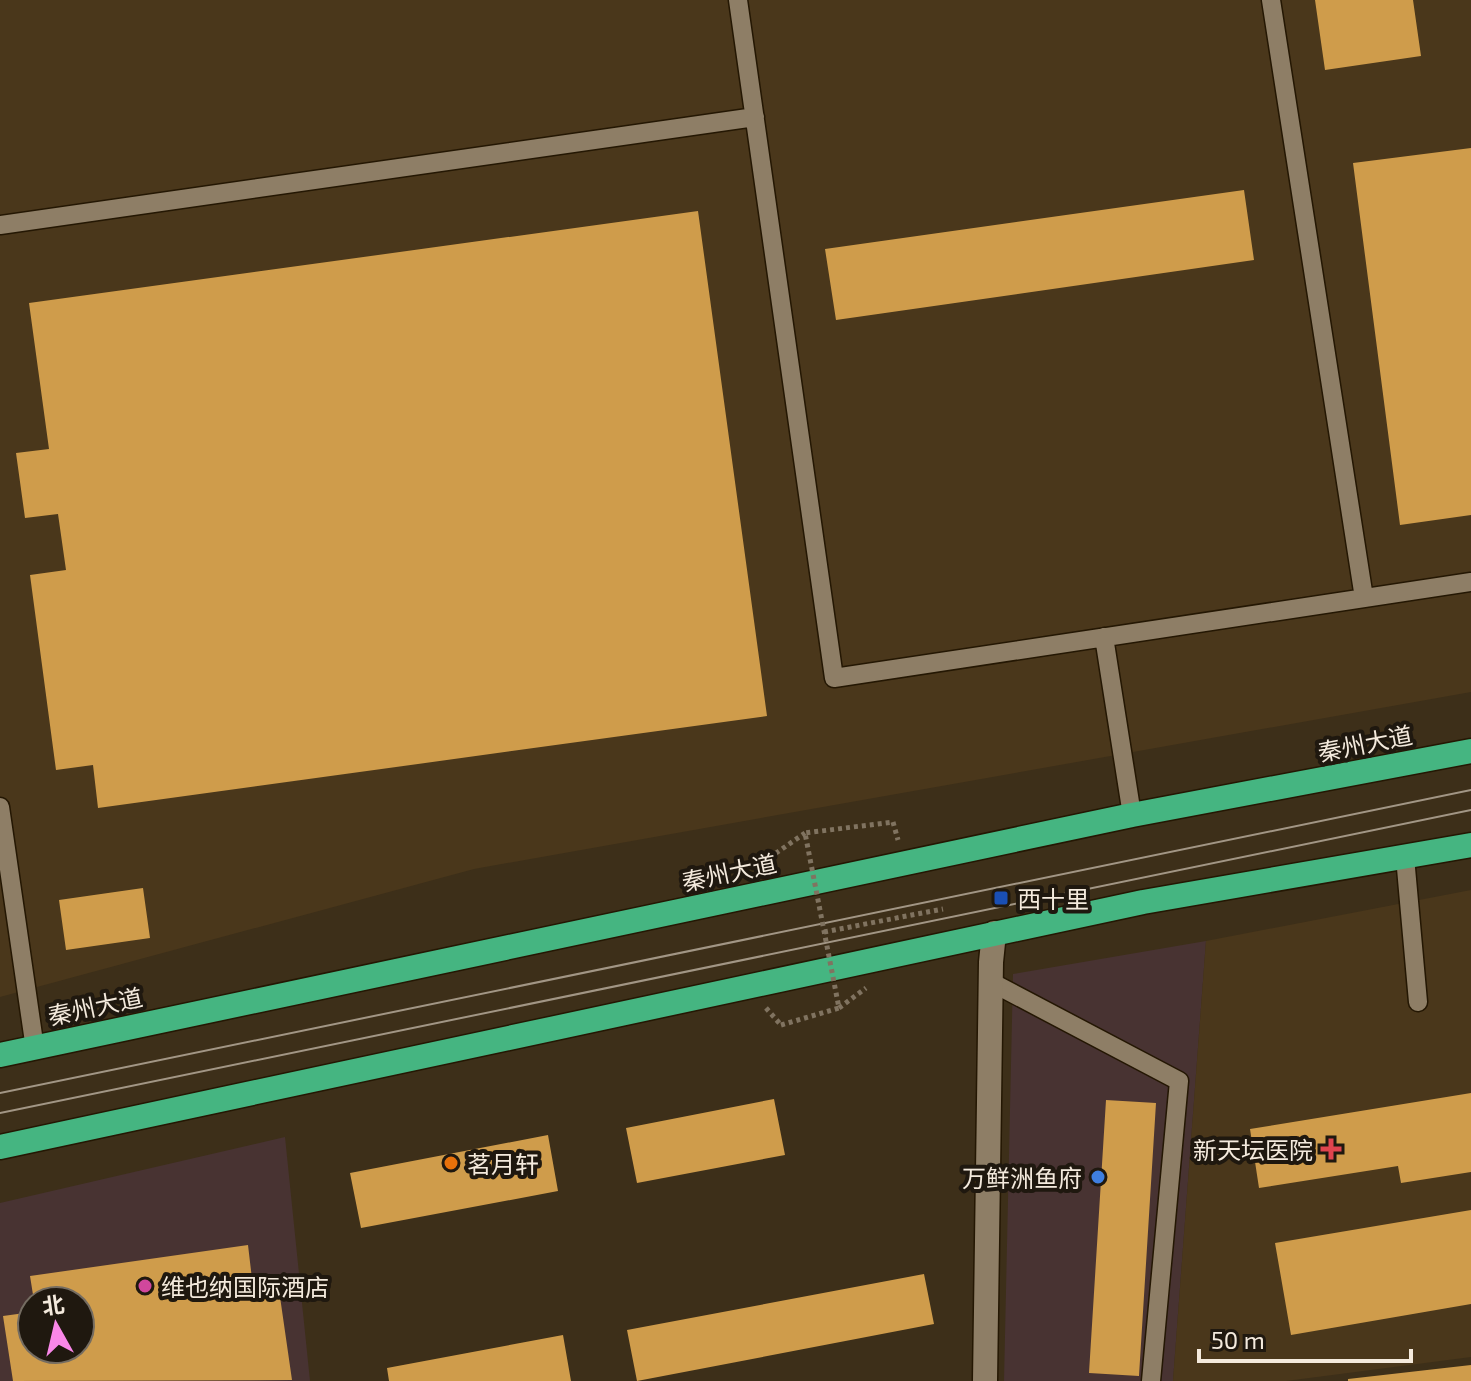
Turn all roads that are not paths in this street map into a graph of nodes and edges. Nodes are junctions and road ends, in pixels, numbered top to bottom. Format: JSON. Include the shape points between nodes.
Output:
{"nodes":[{"id":1,"x":738,"y":0,"type":"edge"},
{"id":2,"x":1271,"y":0,"type":"edge"},
{"id":3,"x":755,"y":117,"type":"junction"},
{"id":4,"x":0,"y":225,"type":"edge"},
{"id":5,"x":1471,"y":582,"type":"edge"},
{"id":6,"x":1364,"y":598,"type":"junction"},
{"id":7,"x":1104,"y":637,"type":"junction"},
{"id":8,"x":1471,"y":751,"type":"edge"},
{"id":9,"x":0,"y":807,"type":"edge"},
{"id":10,"x":1132,"y":815,"type":"junction"},
{"id":11,"x":1471,"y":845,"type":"edge"},
{"id":12,"x":1405,"y":857,"type":"junction"},
{"id":13,"x":994,"y":933,"type":"junction"},
{"id":14,"x":991,"y":982,"type":"junction"},
{"id":15,"x":1418,"y":1002,"type":"dead end"},
{"id":16,"x":37,"y":1047,"type":"junction"},
{"id":17,"x":0,"y":1055,"type":"edge"},
{"id":18,"x":0,"y":1147,"type":"edge"},
{"id":19,"x":985,"y":1381,"type":"edge"},
{"id":20,"x":1151,"y":1381,"type":"edge"}],
"edges":[{"from":1,"to":3,"type":"lane"},
{"from":2,"to":6,"type":"lane"},
{"from":3,"to":4,"type":"lane"},
{"from":3,"to":7,"type":"lane","via":[[834,678]]},
{"from":5,"to":6,"type":"lane"},
{"from":6,"to":7,"type":"lane"},
{"from":7,"to":10,"type":"lane"},
{"from":8,"to":10,"type":"highway","name":"秦州大道"},
{"from":9,"to":16,"type":"lane"},
{"from":10,"to":16,"type":"highway","name":"秦州大道"},
{"from":11,"to":12,"type":"highway"},
{"from":12,"to":13,"type":"highway"},
{"from":12,"to":15,"type":"lane"},
{"from":13,"to":14,"type":"street"},
{"from":13,"to":18,"type":"highway"},
{"from":14,"to":19,"type":"street"},
{"from":14,"to":20,"type":"lane","via":[[1179,1081]]},
{"from":16,"to":17,"type":"highway","name":"秦州大道"}]}
